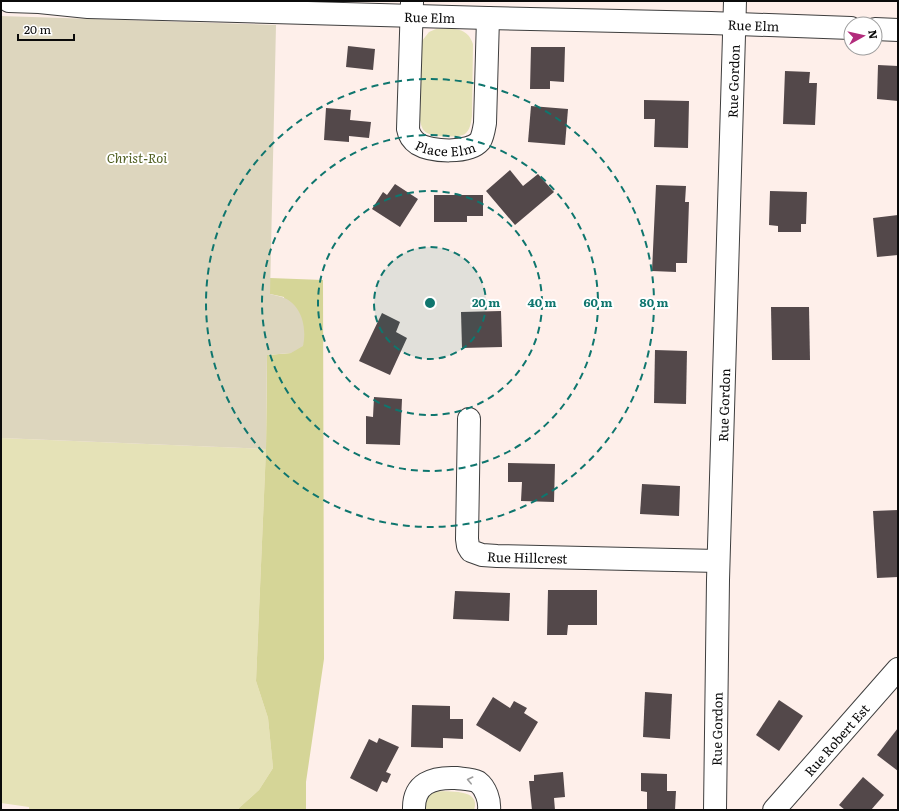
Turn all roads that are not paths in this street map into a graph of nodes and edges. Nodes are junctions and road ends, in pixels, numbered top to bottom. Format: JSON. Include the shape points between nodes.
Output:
{"nodes":[{"id":1,"x":9,"y":1,"type":"edge"},
{"id":2,"x":734,"y":1,"type":"edge"},
{"id":3,"x":59,"y":2,"type":"edge"},
{"id":4,"x":411,"y":8,"type":"edge"},
{"id":5,"x":488,"y":18,"type":"junction"},
{"id":6,"x":734,"y":24,"type":"junction"},
{"id":7,"x":843,"y":28,"type":"edge"},
{"id":8,"x":883,"y":29,"type":"edge"},
{"id":9,"x":898,"y":30,"type":"edge"},
{"id":10,"x":469,"y":419,"type":"dead end"},
{"id":11,"x":718,"y":561,"type":"junction"},
{"id":12,"x":898,"y":670,"type":"edge"},
{"id":13,"x":414,"y":810,"type":"edge"},
{"id":14,"x":489,"y":810,"type":"edge"},
{"id":15,"x":715,"y":810,"type":"edge"},
{"id":16,"x":774,"y":810,"type":"edge"}],
"edges":[{"from":1,"to":3,"type":"street","name":"Rue Elm"},
{"from":2,"to":6,"type":"street","name":"Rue Gordon"},
{"from":3,"to":4,"type":"street","name":"Rue Elm","via":[[88,7]]},
{"from":4,"to":5,"type":"street","name":"Rue Elm"},
{"from":4,"to":5,"type":"street","name":"Place Elm","via":[[409,135],[417,144],[440,149],[460,150],[474,146],[480,141],[484,129]]},
{"from":5,"to":6,"type":"street","name":"Rue Elm"},
{"from":6,"to":7,"type":"street","name":"Rue Elm"},
{"from":6,"to":11,"type":"street","name":"Rue Gordon"},
{"from":8,"to":9,"type":"street"},
{"from":10,"to":11,"type":"street","name":"Rue Hillcrest","via":[[466,539],[471,551],[497,556]]},
{"from":11,"to":15,"type":"street","name":"Rue Gordon"},
{"from":12,"to":16,"type":"street","name":"Rue Robert Est"},
{"from":14,"to":13,"type":"street","one_way":true,"via":[[488,798],[477,782],[454,778],[426,783],[415,795]]}]}
